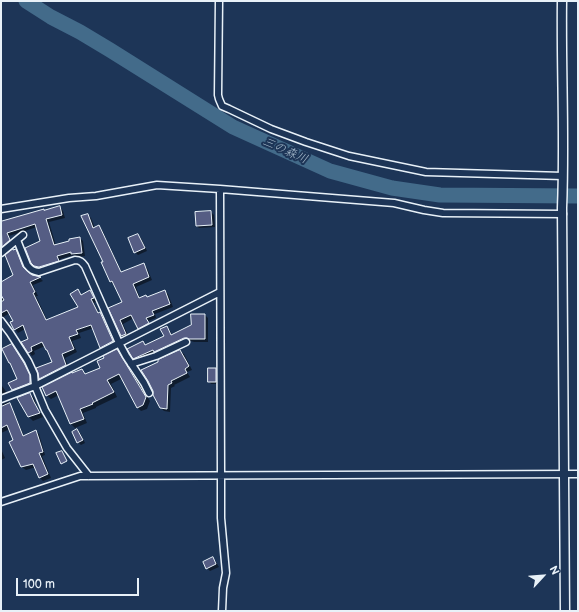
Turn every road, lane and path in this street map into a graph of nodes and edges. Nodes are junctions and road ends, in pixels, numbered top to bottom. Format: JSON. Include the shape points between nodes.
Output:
{"nodes":[{"id":1,"x":219,"y":1,"type":"edge"},
{"id":2,"x":562,"y":1,"type":"edge"},
{"id":3,"x":563,"y":179,"type":"junction"},
{"id":4,"x":220,"y":189,"type":"junction"},
{"id":5,"x":1,"y":209,"type":"edge"},
{"id":6,"x":563,"y":211,"type":"junction"},
{"id":7,"x":23,"y":235,"type":"dead end"},
{"id":8,"x":17,"y":240,"type":"junction"},
{"id":9,"x":1,"y":253,"type":"edge"},
{"id":10,"x":220,"y":292,"type":"junction"},
{"id":11,"x":1,"y":321,"type":"edge"},
{"id":12,"x":186,"y":342,"type":"dead end"},
{"id":13,"x":119,"y":343,"type":"junction"},
{"id":14,"x":131,"y":364,"type":"junction"},
{"id":15,"x":35,"y":386,"type":"junction"},
{"id":16,"x":149,"y":393,"type":"dead end"},
{"id":17,"x":1,"y":399,"type":"edge"},
{"id":18,"x":565,"y":474,"type":"junction"},
{"id":19,"x":578,"y":474,"type":"edge"},
{"id":20,"x":222,"y":475,"type":"junction"},
{"id":21,"x":89,"y":476,"type":"junction"},
{"id":22,"x":1,"y":502,"type":"edge"},
{"id":23,"x":222,"y":611,"type":"edge"},
{"id":24,"x":565,"y":611,"type":"edge"}],
"edges":[{"from":1,"to":3,"type":"street","via":[[218,95],[222,106],[271,129],[338,153],[426,172]]},
{"from":2,"to":3,"type":"street"},
{"from":3,"to":6,"type":"street"},
{"from":4,"to":5,"type":"street","via":[[157,185]]},
{"from":4,"to":6,"type":"street","via":[[394,203],[443,213]]},
{"from":4,"to":10,"type":"street"},
{"from":6,"to":18,"type":"street"},
{"from":7,"to":8,"type":"street"},
{"from":8,"to":9,"type":"street"},
{"from":8,"to":13,"type":"street","via":[[27,265],[35,272],[75,260],[82,262]]},
{"from":10,"to":13,"type":"street"},
{"from":10,"to":20,"type":"street"},
{"from":11,"to":15,"type":"street","via":[[28,361],[34,374]]},
{"from":12,"to":14,"type":"street"},
{"from":13,"to":14,"type":"street"},
{"from":13,"to":15,"type":"street"},
{"from":14,"to":16,"type":"street"},
{"from":15,"to":17,"type":"street"},
{"from":15,"to":21,"type":"street","via":[[45,410],[67,448]]},
{"from":18,"to":19,"type":"street"},
{"from":18,"to":20,"type":"street"},
{"from":18,"to":24,"type":"street"},
{"from":20,"to":21,"type":"street"},
{"from":20,"to":23,"type":"street","via":[[221,518],[226,572]]},
{"from":21,"to":22,"type":"street","via":[[80,476]]}]}
